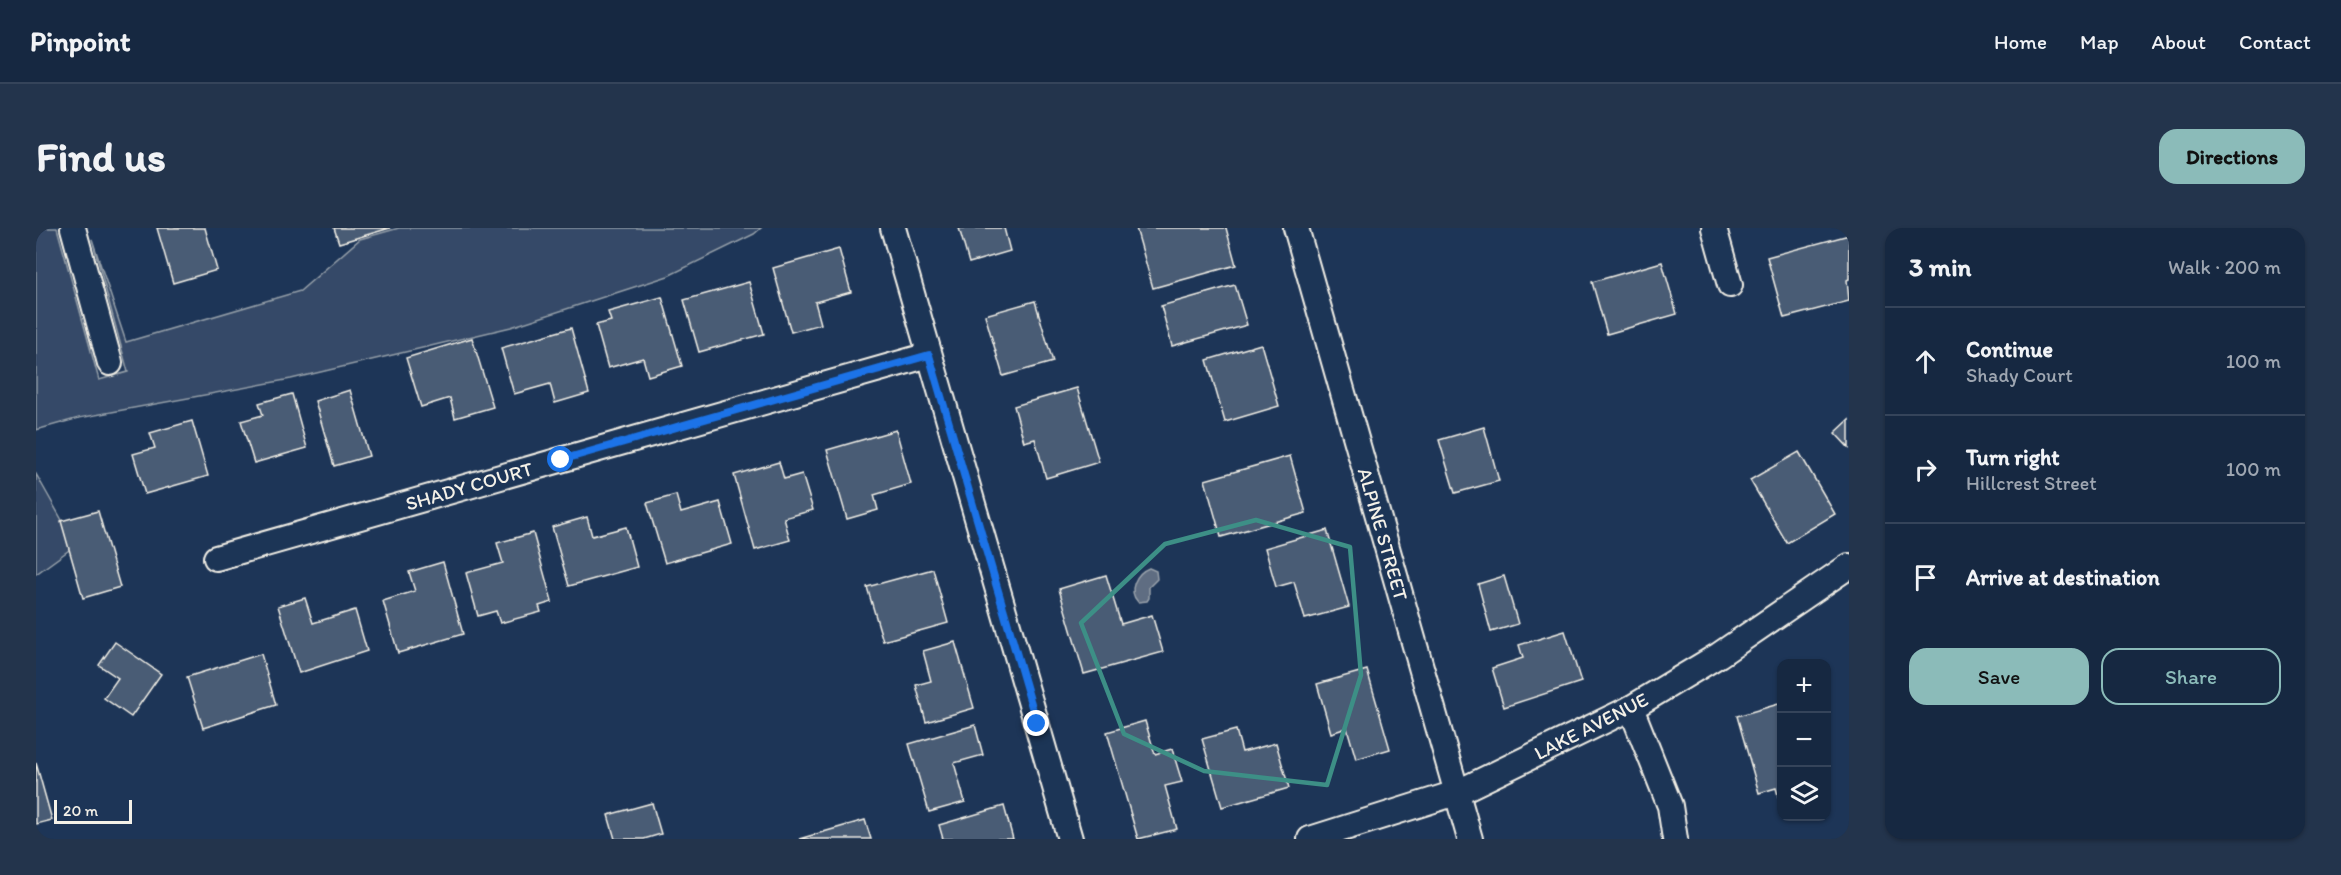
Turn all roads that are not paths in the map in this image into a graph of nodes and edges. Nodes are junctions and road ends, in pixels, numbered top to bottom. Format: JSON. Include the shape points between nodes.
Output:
{"nodes":[{"id":1,"x":73,"y":228,"type":"edge"},
{"id":2,"x":893,"y":228,"type":"edge"},
{"id":3,"x":1296,"y":228,"type":"edge"},
{"id":4,"x":1714,"y":228,"type":"edge"},
{"id":5,"x":1730,"y":285,"type":"dead end"},
{"id":6,"x":929,"y":355,"type":"junction"},
{"id":7,"x":110,"y":363,"type":"dead end"},
{"id":8,"x":216,"y":558,"type":"dead end"},
{"id":9,"x":1849,"y":567,"type":"edge"},
{"id":10,"x":1631,"y":708,"type":"junction"},
{"id":11,"x":1456,"y":793,"type":"junction"},
{"id":12,"x":1070,"y":839,"type":"edge"},
{"id":13,"x":1310,"y":839,"type":"edge"},
{"id":14,"x":1470,"y":839,"type":"edge"},
{"id":15,"x":1675,"y":839,"type":"edge"}],
"edges":[{"from":1,"to":7,"type":"street"},
{"from":2,"to":6,"type":"street"},
{"from":3,"to":11,"type":"street","name":"ALPINE STREET"},
{"from":4,"to":5,"type":"street"},
{"from":6,"to":8,"type":"street","name":"SHADY COURT"},
{"from":6,"to":12,"type":"street"},
{"from":9,"to":10,"type":"street","name":"LAKE AVENUE","via":[[1719,655]]},
{"from":10,"to":11,"type":"street","name":"LAKE AVENUE"},
{"from":10,"to":15,"type":"street","via":[[1670,806]]},
{"from":11,"to":13,"type":"street","name":"LAKE AVENUE"},
{"from":11,"to":14,"type":"street","name":"ALPINE STREET"}]}
